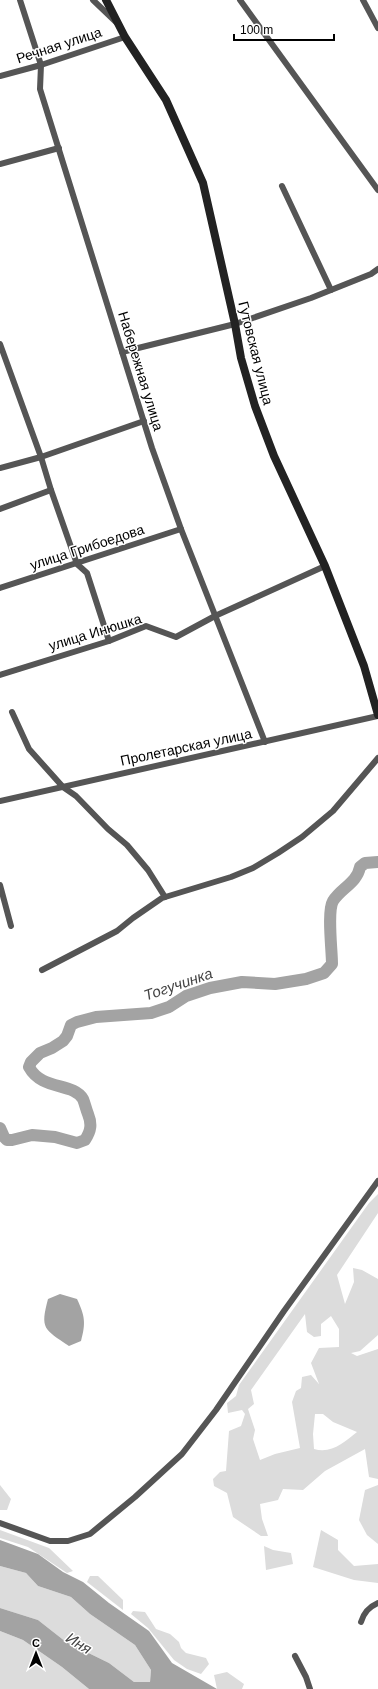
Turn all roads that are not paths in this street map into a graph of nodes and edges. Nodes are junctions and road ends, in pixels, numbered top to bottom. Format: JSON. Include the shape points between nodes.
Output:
{"nodes":[{"id":1,"x":20,"y":0,"type":"edge"},
{"id":2,"x":93,"y":0,"type":"edge"},
{"id":3,"x":106,"y":0,"type":"edge"},
{"id":4,"x":240,"y":0,"type":"edge"},
{"id":5,"x":363,"y":0,"type":"edge"},
{"id":6,"x":120,"y":26,"type":"junction"},
{"id":7,"x":378,"y":28,"type":"edge"},
{"id":8,"x":125,"y":36,"type":"junction"},
{"id":9,"x":41,"y":65,"type":"junction"},
{"id":10,"x":0,"y":76,"type":"edge"},
{"id":11,"x":60,"y":148,"type":"junction"},
{"id":12,"x":0,"y":164,"type":"edge"},
{"id":13,"x":282,"y":186,"type":"dead end"},
{"id":14,"x":378,"y":190,"type":"edge"},
{"id":15,"x":378,"y":269,"type":"edge"},
{"id":16,"x":331,"y":290,"type":"junction"},
{"id":17,"x":235,"y":324,"type":"junction"},
{"id":18,"x":0,"y":344,"type":"edge"},
{"id":19,"x":122,"y":352,"type":"junction"},
{"id":20,"x":144,"y":421,"type":"junction"},
{"id":21,"x":41,"y":457,"type":"junction"},
{"id":22,"x":0,"y":468,"type":"edge"},
{"id":23,"x":51,"y":490,"type":"junction"},
{"id":24,"x":0,"y":509,"type":"edge"},
{"id":25,"x":181,"y":529,"type":"junction"},
{"id":26,"x":77,"y":564,"type":"junction"},
{"id":27,"x":324,"y":566,"type":"junction"},
{"id":28,"x":0,"y":588,"type":"edge"},
{"id":29,"x":215,"y":616,"type":"junction"},
{"id":30,"x":108,"y":641,"type":"junction"},
{"id":31,"x":0,"y":675,"type":"edge"},
{"id":32,"x":12,"y":712,"type":"dead end"},
{"id":33,"x":378,"y":716,"type":"edge"},
{"id":34,"x":265,"y":742,"type":"junction"},
{"id":35,"x":378,"y":758,"type":"edge"},
{"id":36,"x":63,"y":786,"type":"junction"},
{"id":37,"x":0,"y":801,"type":"edge"},
{"id":38,"x":0,"y":885,"type":"edge"},
{"id":39,"x":165,"y":897,"type":"junction"},
{"id":40,"x":12,"y":926,"type":"dead end"},
{"id":41,"x":42,"y":970,"type":"dead end"},
{"id":42,"x":378,"y":1181,"type":"edge"},
{"id":43,"x":0,"y":1523,"type":"edge"},
{"id":44,"x":378,"y":1603,"type":"edge"},
{"id":45,"x":361,"y":1622,"type":"dead end"},
{"id":46,"x":295,"y":1656,"type":"dead end"},
{"id":47,"x":310,"y":1689,"type":"edge"}],
"edges":[{"from":1,"to":9,"type":"street","name":"Набережная улица"},
{"from":2,"to":6,"type":"street"},
{"from":3,"to":6,"type":"street","name":"Гутовская улица"},
{"from":4,"to":14,"type":"street"},
{"from":5,"to":7,"type":"street"},
{"from":6,"to":8,"type":"street","name":"Гутовская улица"},
{"from":8,"to":9,"type":"street","name":"Речная улица"},
{"from":8,"to":17,"type":"street","name":"Гутовская улица","via":[[166,100],[202,183]]},
{"from":9,"to":10,"type":"street","name":"Речная улица"},
{"from":9,"to":11,"type":"street","name":"Набережная улица","via":[[40,89]]},
{"from":11,"to":12,"type":"street"},
{"from":11,"to":19,"type":"street","name":"Набережная улица"},
{"from":13,"to":16,"type":"street"},
{"from":15,"to":16,"type":"street"},
{"from":16,"to":17,"type":"street"},
{"from":17,"to":19,"type":"street"},
{"from":17,"to":27,"type":"street","name":"Гутовская улица","via":[[241,358],[255,406],[274,456]]},
{"from":18,"to":21,"type":"street"},
{"from":19,"to":20,"type":"street","name":"Набережная улица"},
{"from":20,"to":21,"type":"street"},
{"from":20,"to":25,"type":"street","name":"Набережная улица"},
{"from":21,"to":22,"type":"street"},
{"from":21,"to":23,"type":"street"},
{"from":23,"to":24,"type":"street"},
{"from":23,"to":26,"type":"street"},
{"from":25,"to":26,"type":"street","name":"улица Грибоедова"},
{"from":25,"to":29,"type":"street","name":"Набережная улица"},
{"from":26,"to":28,"type":"street","name":"улица Грибоедова"},
{"from":26,"to":30,"type":"street","via":[[87,573]]},
{"from":27,"to":29,"type":"street","name":"улица Инюшка"},
{"from":27,"to":33,"type":"street","name":"Гутовская улица","via":[[364,666]]},
{"from":29,"to":30,"type":"street","name":"улица Инюшка","via":[[176,637],[146,626]]},
{"from":29,"to":34,"type":"street","name":"Набережная улица"},
{"from":30,"to":31,"type":"street","name":"улица Инюшка"},
{"from":32,"to":36,"type":"street","via":[[28,749]]},
{"from":33,"to":34,"type":"street","name":"Пролетарская улица"},
{"from":34,"to":36,"type":"street","name":"Пролетарская улица"},
{"from":35,"to":39,"type":"street","via":[[334,811],[278,853],[231,877]]},
{"from":36,"to":37,"type":"street","name":"Пролетарская улица"},
{"from":36,"to":39,"type":"street","via":[[127,844]]},
{"from":38,"to":40,"type":"street"},
{"from":39,"to":41,"type":"street","via":[[117,931]]},
{"from":42,"to":43,"type":"street","via":[[204,1426],[182,1454],[135,1497],[90,1534],[68,1541],[42,1539]]},
{"from":44,"to":45,"type":"street","via":[[364,1613]]},
{"from":46,"to":47,"type":"street"}]}
